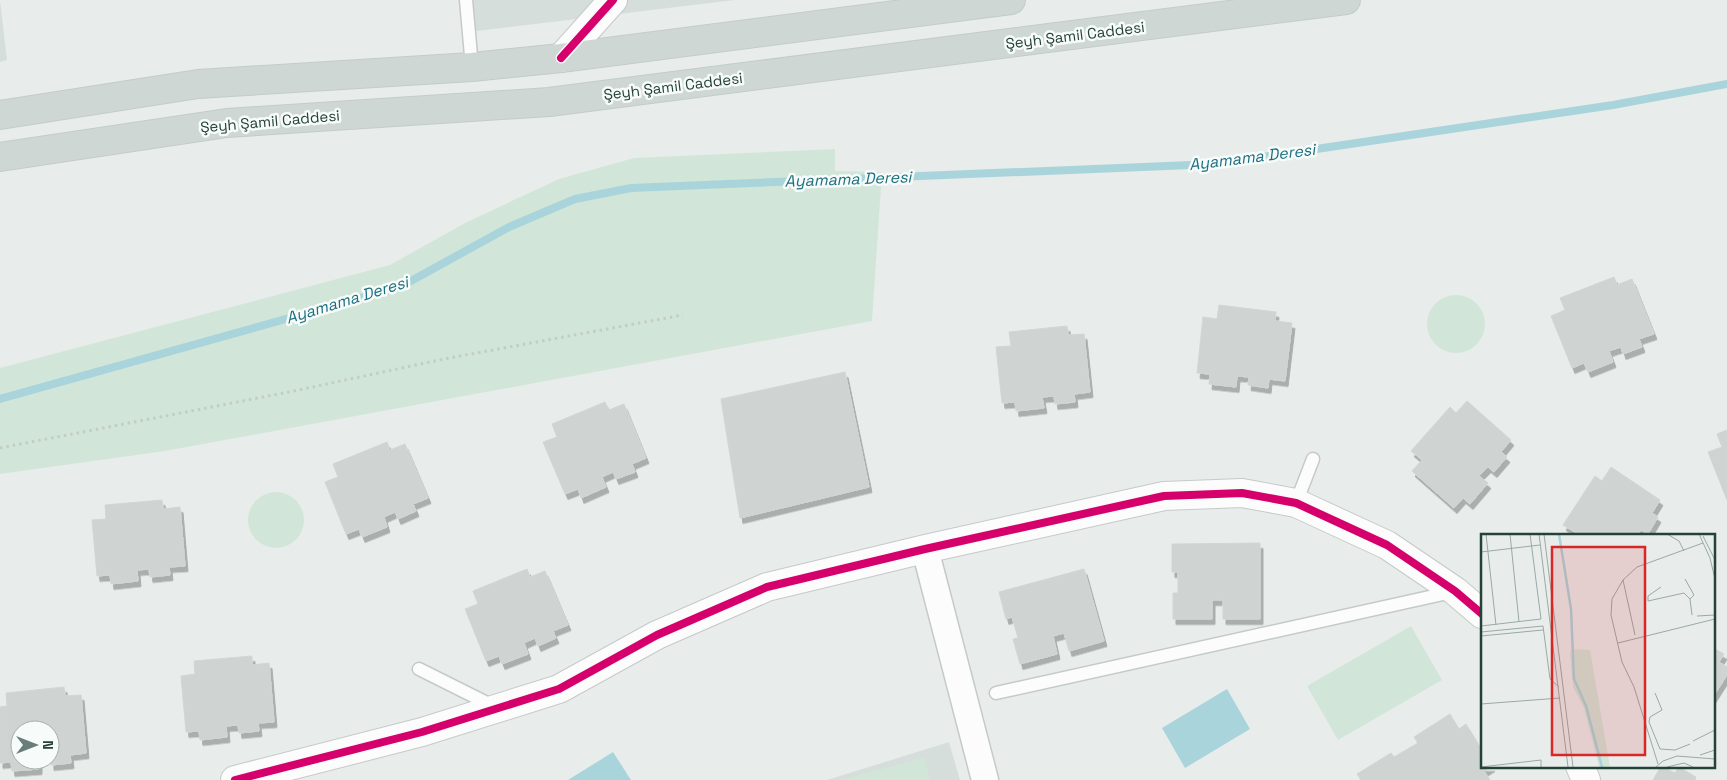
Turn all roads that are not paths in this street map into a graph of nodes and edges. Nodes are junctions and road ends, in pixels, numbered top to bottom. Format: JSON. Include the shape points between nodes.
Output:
{"nodes":[{"id":1,"x":466,"y":0,"type":"edge"},
{"id":2,"x":613,"y":0,"type":"edge"},
{"id":3,"x":1011,"y":0,"type":"edge"},
{"id":4,"x":1346,"y":0,"type":"edge"},
{"id":5,"x":561,"y":58,"type":"junction"},
{"id":6,"x":472,"y":67,"type":"junction"},
{"id":7,"x":0,"y":115,"type":"edge"},
{"id":8,"x":0,"y":158,"type":"edge"},
{"id":9,"x":1313,"y":459,"type":"dead end"},
{"id":10,"x":1296,"y":503,"type":"junction"},
{"id":11,"x":925,"y":549,"type":"junction"},
{"id":12,"x":1455,"y":591,"type":"junction"},
{"id":13,"x":1481,"y":613,"type":"edge"},
{"id":14,"x":420,"y":669,"type":"dead end"},
{"id":15,"x":996,"y":693,"type":"dead end"},
{"id":16,"x":499,"y":709,"type":"junction"},
{"id":17,"x":1581,"y":768,"type":"edge"},
{"id":18,"x":235,"y":780,"type":"edge"},
{"id":19,"x":985,"y":780,"type":"edge"},
{"id":20,"x":1586,"y":780,"type":"edge"}],
"edges":[{"from":1,"to":6,"type":"lane"},
{"from":2,"to":5,"type":"street"},
{"from":3,"to":5,"type":"main road"},
{"from":4,"to":8,"type":"main road","name":"Şeyh Şamil Caddesi","via":[[549,102],[227,123]]},
{"from":5,"to":6,"type":"main road"},
{"from":6,"to":7,"type":"main road","via":[[198,84]]},
{"from":9,"to":10,"type":"lane"},
{"from":10,"to":11,"type":"street","via":[[1242,493],[1164,496]]},
{"from":10,"to":12,"type":"street","via":[[1388,545]]},
{"from":11,"to":16,"type":"street","via":[[767,586],[657,635],[558,689]]},
{"from":11,"to":19,"type":"street"},
{"from":12,"to":13,"type":"street"},
{"from":12,"to":15,"type":"lane"},
{"from":14,"to":16,"type":"lane"},
{"from":16,"to":18,"type":"street"},
{"from":17,"to":20,"type":"street"}]}
